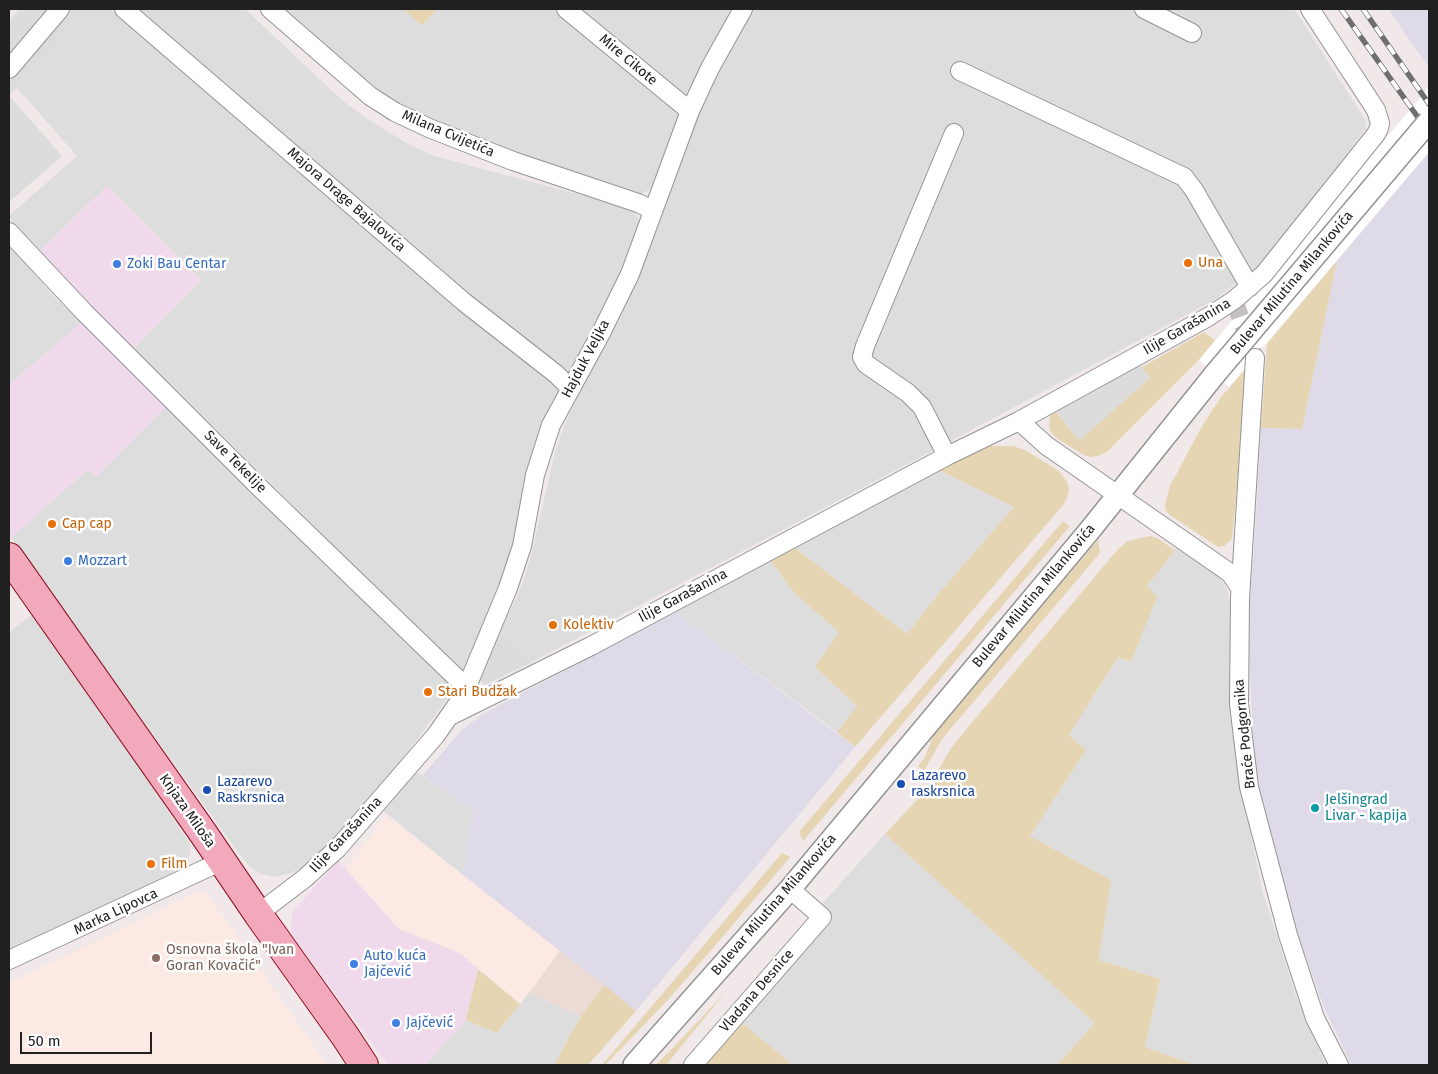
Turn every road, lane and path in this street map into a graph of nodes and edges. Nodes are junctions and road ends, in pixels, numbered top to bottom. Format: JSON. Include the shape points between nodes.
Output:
{"nodes":[{"id":1,"x":60,"y":9,"type":"edge"},
{"id":2,"x":124,"y":9,"type":"edge"},
{"id":3,"x":270,"y":9,"type":"edge"},
{"id":4,"x":566,"y":9,"type":"edge"},
{"id":5,"x":743,"y":9,"type":"edge"},
{"id":6,"x":1144,"y":9,"type":"edge"},
{"id":7,"x":1310,"y":9,"type":"edge"},
{"id":8,"x":1192,"y":33,"type":"dead end"},
{"id":9,"x":9,"y":70,"type":"edge"},
{"id":10,"x":960,"y":71,"type":"dead end"},
{"id":11,"x":690,"y":111,"type":"junction"},
{"id":12,"x":1429,"y":121,"type":"edge"},
{"id":13,"x":954,"y":133,"type":"dead end"},
{"id":14,"x":653,"y":210,"type":"junction"},
{"id":15,"x":9,"y":232,"type":"edge"},
{"id":16,"x":1250,"y":287,"type":"junction"},
{"id":17,"x":1255,"y":358,"type":"tunnel mouth"},
{"id":18,"x":570,"y":388,"type":"junction"},
{"id":19,"x":1019,"y":421,"type":"junction"},
{"id":20,"x":947,"y":456,"type":"junction"},
{"id":21,"x":1116,"y":496,"type":"junction"},
{"id":22,"x":9,"y":557,"type":"edge"},
{"id":23,"x":1240,"y":588,"type":"junction"},
{"id":24,"x":467,"y":688,"type":"junction"},
{"id":25,"x":450,"y":716,"type":"junction"},
{"id":26,"x":222,"y":861,"type":"junction"},
{"id":27,"x":790,"y":889,"type":"junction"},
{"id":28,"x":258,"y":914,"type":"junction"},
{"id":29,"x":9,"y":960,"type":"edge"},
{"id":30,"x":364,"y":1065,"type":"edge"},
{"id":31,"x":634,"y":1065,"type":"edge"},
{"id":32,"x":692,"y":1065,"type":"edge"},
{"id":33,"x":1339,"y":1065,"type":"edge"}],
"edges":[{"from":1,"to":9,"type":"street"},
{"from":2,"to":18,"type":"street","name":"Majora Drage Bajalovića","via":[[464,302]]},
{"from":3,"to":14,"type":"street","name":"Milana Cvijetića","via":[[370,96],[395,112],[513,161]]},
{"from":4,"to":11,"type":"street","name":"Mire Cikote"},
{"from":5,"to":11,"type":"street","name":"Hajduk Veljka"},
{"from":6,"to":8,"type":"street"},
{"from":7,"to":16,"type":"street","name":"Ilije Garašanina","via":[[1376,110],[1380,123],[1376,134],[1264,274]]},
{"from":10,"to":16,"type":"street","via":[[1184,177]]},
{"from":11,"to":14,"type":"street","name":"Hajduk Veljka"},
{"from":12,"to":21,"type":"street","name":"Bulevar Milutina Milankovića","bridge":true},
{"from":13,"to":20,"type":"street","via":[[862,357],[866,364],[922,407]]},
{"from":14,"to":18,"type":"street","name":"Hajduk Veljka","via":[[630,274]]},
{"from":15,"to":24,"type":"street","name":"Save Tekelije","via":[[84,312]]},
{"from":16,"to":19,"type":"street","name":"Ilije Garašanina","via":[[1208,317]]},
{"from":17,"to":23,"type":"street","name":"Braće Podgornika"},
{"from":18,"to":24,"type":"street","name":"Hajduk Veljka","via":[[551,425],[542,452],[522,546],[508,588]]},
{"from":19,"to":20,"type":"street","name":"Ilije Garašanina"},
{"from":19,"to":21,"type":"street","via":[[1047,446]]},
{"from":20,"to":25,"type":"street","name":"Ilije Garašanina","via":[[590,646]]},
{"from":21,"to":23,"type":"street","via":[[1230,572]]},
{"from":21,"to":27,"type":"street","name":"Bulevar Milutina Milankovića"},
{"from":22,"to":26,"type":"main road","name":"Knjaza Miloša"},
{"from":23,"to":33,"type":"street","name":"Braće Podgornika","via":[[1239,704],[1249,787],[1288,935],[1315,1018]]},
{"from":24,"to":25,"type":"street","name":"Hajduk Veljka"},
{"from":25,"to":28,"type":"street","name":"Ilije Garašanina","via":[[338,848],[306,878]]},
{"from":26,"to":28,"type":"main road","name":"Knjaza Miloša"},
{"from":26,"to":29,"type":"street","name":"Marka Lipovca"},
{"from":27,"to":31,"type":"street","name":"Bulevar Milutina Milankovića"},
{"from":27,"to":32,"type":"street","name":"Vladana Desnice","via":[[822,917]]},
{"from":28,"to":30,"type":"main road","name":"Knjaza Miloša"}]}
